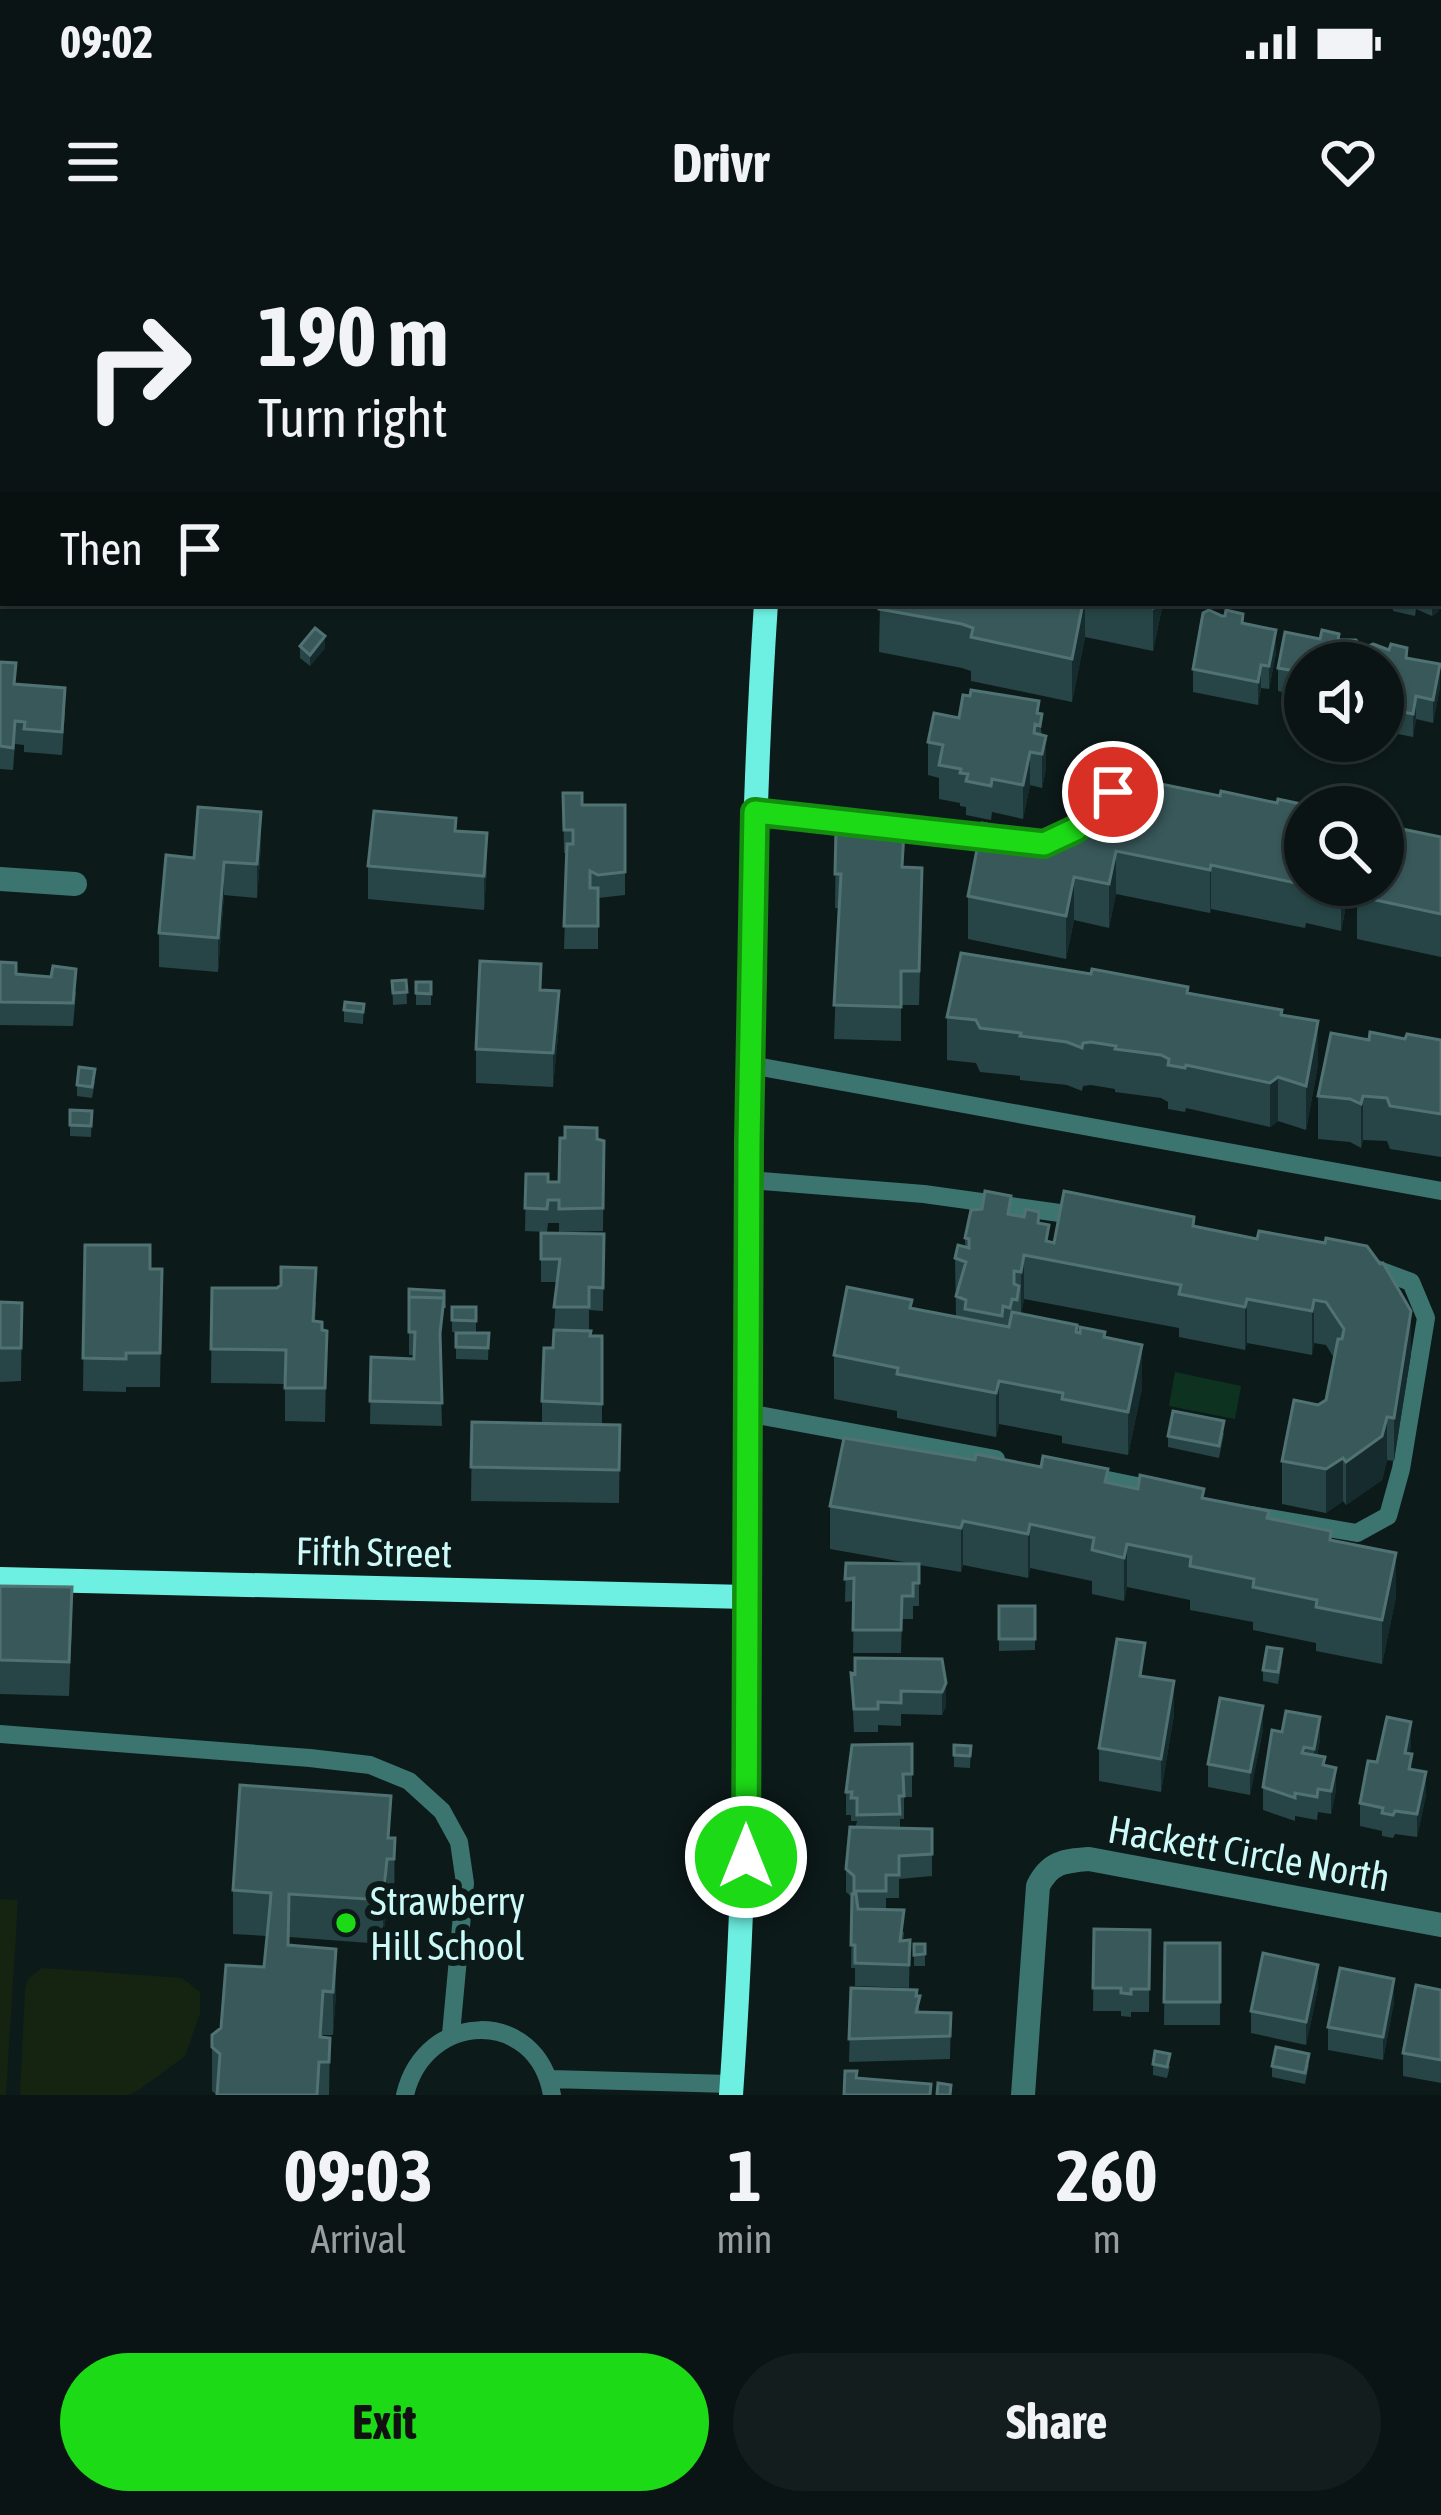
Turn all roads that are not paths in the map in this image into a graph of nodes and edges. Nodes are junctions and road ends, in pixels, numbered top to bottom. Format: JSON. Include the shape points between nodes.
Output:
{"nodes":[{"id":1,"x":766,"y":606,"type":"edge"},
{"id":2,"x":1177,"y":804,"type":"edge"},
{"id":3,"x":755,"y":812,"type":"junction"},
{"id":4,"x":0,"y":879,"type":"edge"},
{"id":5,"x":75,"y":884,"type":"dead end"},
{"id":6,"x":750,"y":1065,"type":"junction"},
{"id":7,"x":749,"y":1180,"type":"junction"},
{"id":8,"x":1441,"y":1191,"type":"edge"},
{"id":9,"x":1096,"y":1218,"type":"edge"},
{"id":10,"x":1352,"y":1263,"type":"edge"},
{"id":11,"x":747,"y":1413,"type":"junction"},
{"id":12,"x":1005,"y":1461,"type":"edge"},
{"id":13,"x":1075,"y":1474,"type":"edge"},
{"id":14,"x":1184,"y":1497,"type":"edge"},
{"id":15,"x":1224,"y":1508,"type":"edge"},
{"id":16,"x":0,"y":1579,"type":"edge"},
{"id":17,"x":747,"y":1597,"type":"junction"},
{"id":18,"x":0,"y":1735,"type":"edge"},
{"id":19,"x":1441,"y":1925,"type":"edge"},
{"id":20,"x":451,"y":2034,"type":"junction"},
{"id":21,"x":551,"y":2087,"type":"edge"},
{"id":22,"x":731,"y":2090,"type":"edge"},
{"id":23,"x":405,"y":2095,"type":"edge"},
{"id":24,"x":1023,"y":2095,"type":"edge"}],
"edges":[{"from":1,"to":3,"type":"main road"},
{"from":2,"to":3,"type":"lane","via":[[1113,792],[1076,829],[1044,844]]},
{"from":3,"to":6,"type":"main road"},
{"from":4,"to":5,"type":"street"},
{"from":6,"to":7,"type":"main road"},
{"from":6,"to":8,"type":"lane"},
{"from":7,"to":9,"type":"lane"},
{"from":7,"to":11,"type":"main road"},
{"from":10,"to":15,"type":"lane","via":[[1412,1282],[1426,1318],[1388,1516],[1357,1533]]},
{"from":11,"to":12,"type":"lane"},
{"from":11,"to":17,"type":"main road"},
{"from":13,"to":14,"type":"lane"},
{"from":16,"to":17,"type":"main road","name":"Fifth Street"},
{"from":17,"to":22,"type":"main road","via":[[746,1857]]},
{"from":18,"to":20,"type":"lane","via":[[310,1758],[409,1781],[442,1811],[459,1842],[465,1883]]},
{"from":19,"to":24,"type":"street","name":"Hackett Circle North","via":[[1089,1858],[1061,1862],[1038,1886]]},
{"from":20,"to":21,"type":"lane","via":[[476,2029],[510,2037],[538,2059]]},
{"from":20,"to":23,"type":"lane","via":[[412,2068]]},
{"from":21,"to":22,"type":"lane"}]}
